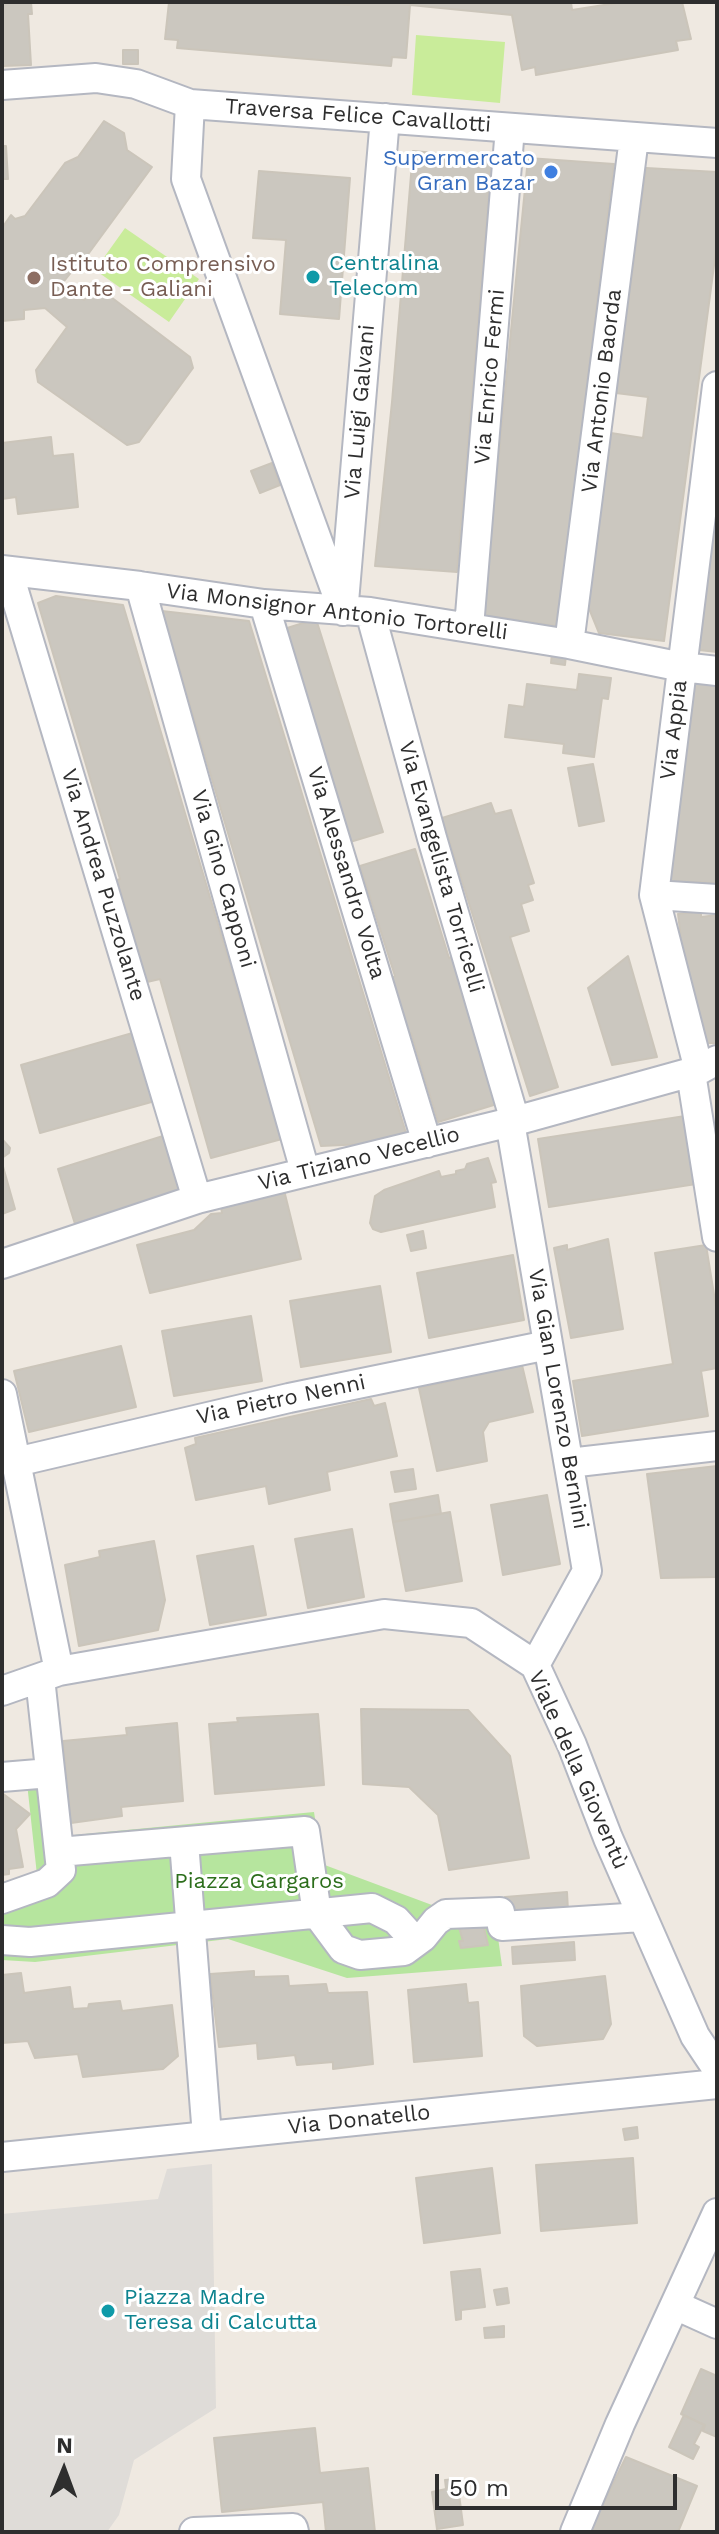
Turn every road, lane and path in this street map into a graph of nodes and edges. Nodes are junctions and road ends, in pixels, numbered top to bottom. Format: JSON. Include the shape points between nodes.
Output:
{"nodes":[{"id":1,"x":2,"y":85,"type":"edge"},
{"id":2,"x":190,"y":104,"type":"junction"},
{"id":3,"x":385,"y":118,"type":"junction"},
{"id":4,"x":510,"y":128,"type":"junction"},
{"id":5,"x":634,"y":138,"type":"junction"},
{"id":6,"x":717,"y":143,"type":"edge"},
{"id":7,"x":717,"y":386,"type":"edge"},
{"id":8,"x":5,"y":571,"type":"edge"},
{"id":9,"x":140,"y":586,"type":"junction"},
{"id":10,"x":264,"y":604,"type":"junction"},
{"id":11,"x":356,"y":611,"type":"junction"},
{"id":12,"x":469,"y":627,"type":"junction"},
{"id":13,"x":569,"y":644,"type":"junction"},
{"id":14,"x":682,"y":667,"type":"junction"},
{"id":15,"x":717,"y":671,"type":"edge"},
{"id":16,"x":654,"y":895,"type":"junction"},
{"id":17,"x":717,"y":899,"type":"edge"},
{"id":18,"x":702,"y":1068,"type":"edge"},
{"id":19,"x":512,"y":1122,"type":"junction"},
{"id":20,"x":427,"y":1143,"type":"junction"},
{"id":21,"x":305,"y":1171,"type":"junction"},
{"id":22,"x":713,"y":1191,"type":"edge"},
{"id":23,"x":197,"y":1199,"type":"junction"},
{"id":24,"x":717,"y":1237,"type":"edge"},
{"id":25,"x":2,"y":1264,"type":"edge"},
{"id":26,"x":548,"y":1345,"type":"junction"},
{"id":27,"x":2,"y":1394,"type":"edge"},
{"id":28,"x":717,"y":1446,"type":"edge"},
{"id":29,"x":16,"y":1462,"type":"junction"},
{"id":30,"x":569,"y":1463,"type":"junction"},
{"id":31,"x":535,"y":1665,"type":"junction"},
{"id":32,"x":50,"y":1674,"type":"junction"},
{"id":33,"x":2,"y":1691,"type":"edge"},
{"id":34,"x":50,"y":1773,"type":"junction"},
{"id":35,"x":2,"y":1777,"type":"edge"},
{"id":36,"x":184,"y":1842,"type":"junction"},
{"id":37,"x":59,"y":1852,"type":"junction"},
{"id":38,"x":2,"y":1899,"type":"edge"},
{"id":39,"x":317,"y":1914,"type":"junction"},
{"id":40,"x":642,"y":1917,"type":"junction"},
{"id":41,"x":191,"y":1925,"type":"junction"},
{"id":42,"x":2,"y":1940,"type":"edge"},
{"id":43,"x":416,"y":1942,"type":"junction"},
{"id":44,"x":717,"y":2069,"type":"edge"},
{"id":45,"x":717,"y":2084,"type":"edge"},
{"id":46,"x":207,"y":2136,"type":"junction"},
{"id":47,"x":2,"y":2157,"type":"edge"},
{"id":48,"x":717,"y":2213,"type":"edge"},
{"id":49,"x":675,"y":2305,"type":"junction"},
{"id":50,"x":717,"y":2324,"type":"edge"},
{"id":51,"x":194,"y":2532,"type":"edge"},
{"id":52,"x":294,"y":2532,"type":"edge"},
{"id":53,"x":575,"y":2532,"type":"edge"}],
"edges":[{"from":1,"to":2,"type":"street","name":"Traversa Felice Cavallotti","via":[[96,78],[136,84]]},
{"from":2,"to":3,"type":"street","name":"Traversa Felice Cavallotti"},
{"from":2,"to":11,"type":"street","name":"Via Evangelista Torricelli","via":[[186,179]]},
{"from":3,"to":4,"type":"street","name":"Traversa Felice Cavallotti"},
{"from":3,"to":11,"type":"street","name":"Via Luigi Galvani"},
{"from":4,"to":5,"type":"street","name":"Traversa Felice Cavallotti"},
{"from":4,"to":12,"type":"street","name":"Via Enrico Fermi"},
{"from":5,"to":6,"type":"street","name":"Traversa Felice Cavallotti"},
{"from":5,"to":13,"type":"street","name":"Via Antonio Baorda"},
{"from":7,"to":14,"type":"street","name":"Via Appia"},
{"from":8,"to":9,"type":"street","name":"Via Monsignor Antonio Tortorelli"},
{"from":8,"to":23,"type":"street","name":"Via Andrea Puzzolante"},
{"from":9,"to":10,"type":"street","name":"Via Monsignor Antonio Tortorelli"},
{"from":9,"to":21,"type":"street","name":"Via Gino Capponi"},
{"from":10,"to":11,"type":"street","name":"Via Monsignor Antonio Tortorelli"},
{"from":10,"to":20,"type":"street","name":"Via Alessandro Volta"},
{"from":11,"to":12,"type":"street","name":"Via Monsignor Antonio Tortorelli"},
{"from":11,"to":19,"type":"street","name":"Via Evangelista Torricelli","via":[[436,853]]},
{"from":12,"to":13,"type":"street","name":"Via Monsignor Antonio Tortorelli"},
{"from":13,"to":14,"type":"street","name":"Via Monsignor Antonio Tortorelli"},
{"from":14,"to":15,"type":"street","name":"Via Monsignor Antonio Tortorelli"},
{"from":14,"to":16,"type":"street","name":"Via Appia"},
{"from":16,"to":17,"type":"street"},
{"from":16,"to":18,"type":"street","name":"Via Appia"},
{"from":18,"to":19,"type":"street","name":"Via Tiziano Vecellio"},
{"from":18,"to":22,"type":"street","name":"Via Appia"},
{"from":19,"to":20,"type":"street","name":"Via Tiziano Vecellio"},
{"from":19,"to":26,"type":"street","name":"Via Gian Lorenzo Bernini"},
{"from":20,"to":21,"type":"street","name":"Via Tiziano Vecellio"},
{"from":21,"to":23,"type":"street","name":"Via Tiziano Vecellio"},
{"from":22,"to":24,"type":"street","name":"Via Appia"},
{"from":23,"to":25,"type":"street","name":"Via Tiziano Vecellio"},
{"from":26,"to":29,"type":"street","name":"Via Pietro Nenni"},
{"from":26,"to":30,"type":"street","name":"Via Gian Lorenzo Bernini"},
{"from":27,"to":29,"type":"street"},
{"from":28,"to":30,"type":"street"},
{"from":29,"to":32,"type":"street"},
{"from":30,"to":31,"type":"street","name":"Via Gian Lorenzo Bernini","via":[[587,1571]]},
{"from":31,"to":32,"type":"street","name":"Viale della Gioventù","via":[[471,1623],[384,1614]]},
{"from":31,"to":40,"type":"street","name":"Viale della Gioventù"},
{"from":32,"to":33,"type":"street","name":"Viale della Gioventù"},
{"from":32,"to":34,"type":"street"},
{"from":34,"to":35,"type":"street"},
{"from":34,"to":37,"type":"street"},
{"from":36,"to":37,"type":"street"},
{"from":36,"to":39,"type":"street","via":[[305,1831]]},
{"from":36,"to":41,"type":"street"},
{"from":37,"to":38,"type":"street","via":[[61,1870],[47,1883]]},
{"from":39,"to":41,"type":"street"},
{"from":39,"to":43,"type":"street","via":[[372,1908],[396,1920]]},
{"from":39,"to":43,"type":"street","via":[[343,1949],[360,1955],[404,1951]]},
{"from":40,"to":43,"type":"street","via":[[502,1926],[500,1912],[446,1914]]},
{"from":40,"to":44,"type":"street","name":"Viale della Gioventù","via":[[695,2036]]},
{"from":41,"to":42,"type":"street","via":[[30,1942]]},
{"from":41,"to":46,"type":"street"},
{"from":45,"to":46,"type":"street","name":"Via Donatello"},
{"from":46,"to":47,"type":"street","name":"Via Donatello"},
{"from":48,"to":49,"type":"street"},
{"from":49,"to":50,"type":"street"},
{"from":49,"to":53,"type":"street"},
{"from":51,"to":52,"type":"street"}]}
